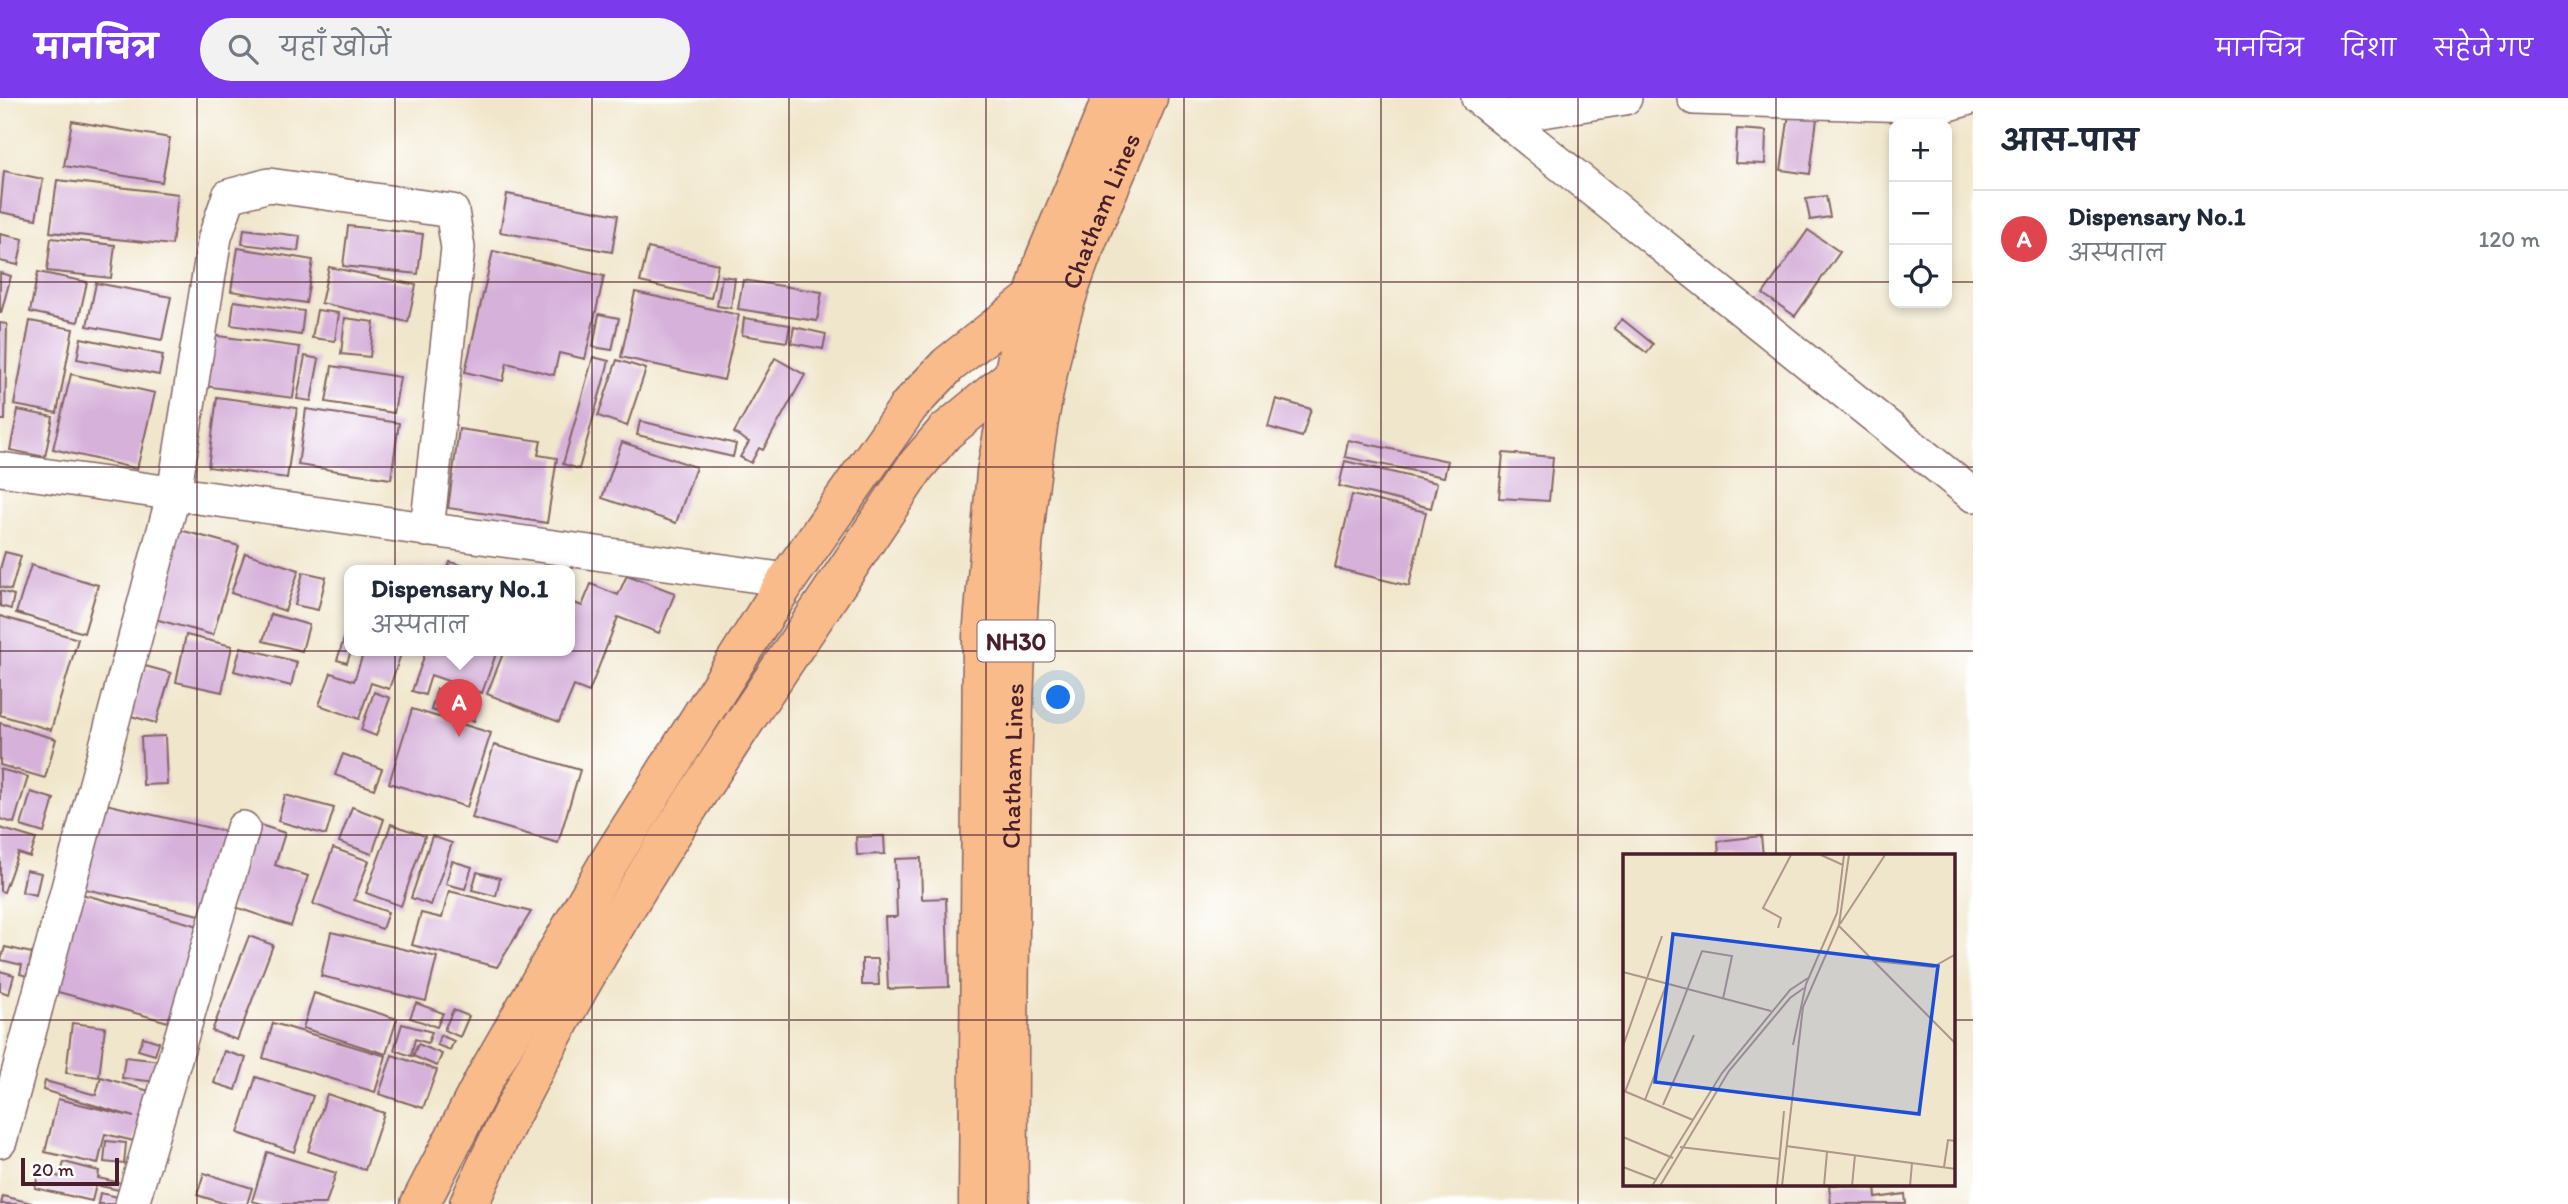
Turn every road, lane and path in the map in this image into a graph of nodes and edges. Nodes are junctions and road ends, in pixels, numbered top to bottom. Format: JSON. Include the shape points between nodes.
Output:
{"nodes":[{"id":1,"x":1112,"y":98,"type":"edge"},
{"id":2,"x":1148,"y":98,"type":"edge"},
{"id":3,"x":1625,"y":98,"type":"edge"},
{"id":4,"x":1694,"y":98,"type":"edge"},
{"id":5,"x":1969,"y":98,"type":"edge"},
{"id":6,"x":1491,"y":108,"type":"edge"},
{"id":7,"x":1033,"y":298,"type":"junction"},
{"id":8,"x":1013,"y":376,"type":"junction"},
{"id":9,"x":0,"y":469,"type":"edge"},
{"id":10,"x":174,"y":493,"type":"junction"},
{"id":11,"x":1973,"y":495,"type":"edge"},
{"id":12,"x":427,"y":530,"type":"junction"},
{"id":13,"x":788,"y":580,"type":"junction"},
{"id":14,"x":243,"y":828,"type":"dead end"},
{"id":15,"x":0,"y":1141,"type":"edge"},
{"id":16,"x":132,"y":1204,"type":"edge"},
{"id":17,"x":420,"y":1204,"type":"edge"},
{"id":18,"x":469,"y":1204,"type":"edge"},
{"id":19,"x":978,"y":1204,"type":"edge"},
{"id":20,"x":1009,"y":1204,"type":"edge"}],
"edges":[{"from":1,"to":7,"type":"main road","name":"Chatham Lines","number":"NH30","via":[[1045,258]]},
{"from":2,"to":20,"type":"main road","name":"Chatham Lines","number":"NH30","via":[[1057,332],[1024,520],[1013,688]]},
{"from":3,"to":6,"type":"street"},
{"from":4,"to":5,"type":"street","via":[[1943,106]]},
{"from":6,"to":11,"type":"street"},
{"from":7,"to":8,"type":"main road","name":"Chatham Lines","number":"NH30"},
{"from":7,"to":13,"type":"main road","via":[[948,365],[909,406]]},
{"from":8,"to":18,"type":"main road","via":[[945,432],[916,467],[632,892],[537,1060]]},
{"from":8,"to":19,"type":"main road","name":"Chatham Lines","number":"NH30","via":[[996,472],[982,636]]},
{"from":9,"to":10,"type":"street"},
{"from":10,"to":12,"type":"street"},
{"from":10,"to":12,"type":"street","via":[[215,237],[229,196],[269,186],[439,209],[452,211],[458,248]]},
{"from":10,"to":15,"type":"street"},
{"from":12,"to":13,"type":"street"},
{"from":13,"to":17,"type":"main road","via":[[607,865],[485,1078]]},
{"from":14,"to":16,"type":"street"}]}
